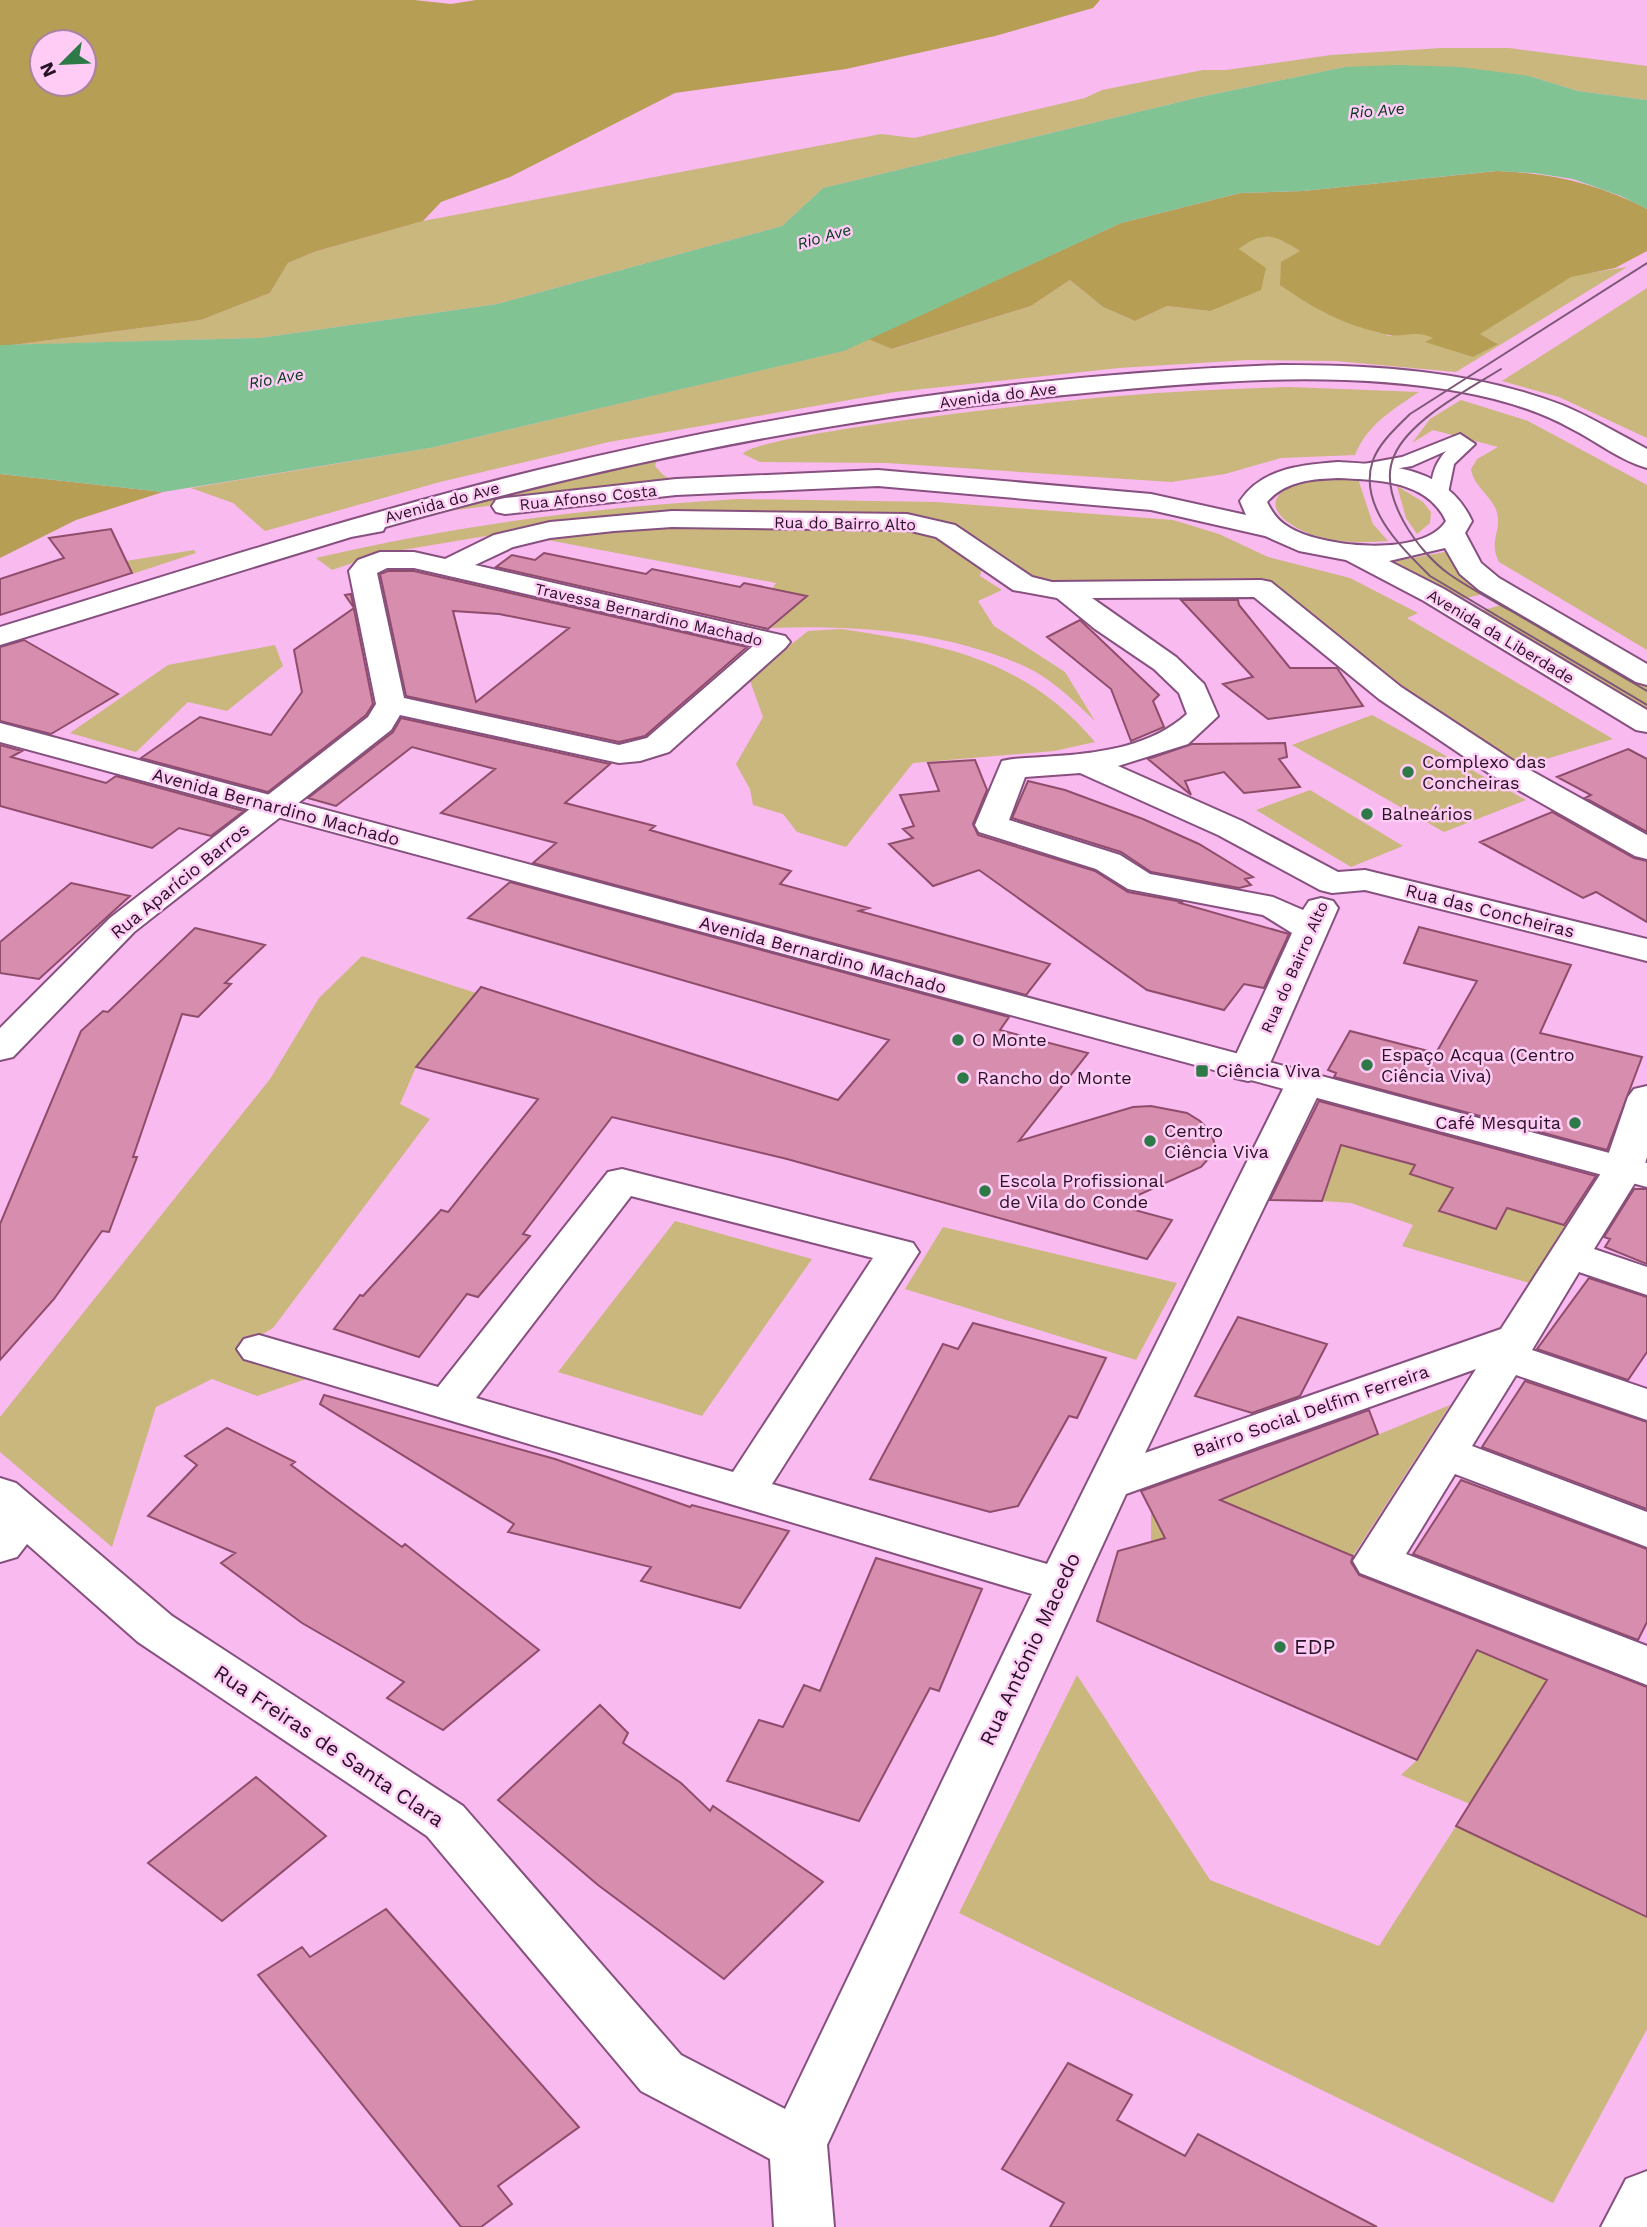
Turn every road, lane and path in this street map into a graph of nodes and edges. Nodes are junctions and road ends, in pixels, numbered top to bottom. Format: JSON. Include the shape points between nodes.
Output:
{"nodes":[{"id":1,"x":707,"y":440,"type":"junction"},
{"id":2,"x":1465,"y":441,"type":"joint"},
{"id":3,"x":677,"y":446,"type":"junction"},
{"id":4,"x":1647,"y":460,"type":"edge"},
{"id":5,"x":1353,"y":471,"type":"junction"},
{"id":6,"x":816,"y":479,"type":"junction"},
{"id":7,"x":724,"y":484,"type":"junction"},
{"id":8,"x":1262,"y":488,"type":"junction"},
{"id":9,"x":1441,"y":494,"type":"junction"},
{"id":10,"x":1151,"y":502,"type":"junction"},
{"id":11,"x":1268,"y":528,"type":"junction"},
{"id":12,"x":347,"y":529,"type":"junction"},
{"id":13,"x":1451,"y":533,"type":"junction"},
{"id":14,"x":1353,"y":553,"type":"junction"},
{"id":15,"x":447,"y":568,"type":"junction"},
{"id":16,"x":1064,"y":590,"type":"junction"},
{"id":17,"x":0,"y":636,"type":"edge"},
{"id":18,"x":1647,"y":676,"type":"edge"},
{"id":19,"x":391,"y":704,"type":"junction"},
{"id":20,"x":1647,"y":723,"type":"edge"},
{"id":21,"x":0,"y":732,"type":"edge"},
{"id":22,"x":1086,"y":764,"type":"junction"},
{"id":23,"x":273,"y":805,"type":"junction"},
{"id":24,"x":1647,"y":849,"type":"edge"},
{"id":25,"x":1332,"y":883,"type":"junction"},
{"id":26,"x":1311,"y":929,"type":"junction"},
{"id":27,"x":1647,"y":950,"type":"edge"},
{"id":28,"x":0,"y":1049,"type":"edge"},
{"id":29,"x":1248,"y":1070,"type":"junction"},
{"id":30,"x":1305,"y":1083,"type":"junction"},
{"id":31,"x":1647,"y":1097,"type":"edge"},
{"id":32,"x":1635,"y":1172,"type":"edge"},
{"id":33,"x":1570,"y":1255,"type":"junction"},
{"id":34,"x":1647,"y":1282,"type":"edge"},
{"id":35,"x":1509,"y":1348,"type":"junction"},
{"id":36,"x":259,"y":1349,"type":"dead end"},
{"id":37,"x":447,"y":1405,"type":"junction"},
{"id":38,"x":1647,"y":1405,"type":"edge"},
{"id":39,"x":1444,"y":1453,"type":"junction"},
{"id":40,"x":1108,"y":1483,"type":"junction"},
{"id":41,"x":744,"y":1492,"type":"junction"},
{"id":42,"x":8,"y":1518,"type":"edge"},
{"id":43,"x":1647,"y":1530,"type":"edge"},
{"id":44,"x":1060,"y":1585,"type":"junction"},
{"id":45,"x":1647,"y":1666,"type":"edge"},
{"id":46,"x":798,"y":2145,"type":"junction"},
{"id":47,"x":1647,"y":2198,"type":"edge"},
{"id":48,"x":804,"y":2227,"type":"edge"},
{"id":49,"x":1631,"y":2227,"type":"edge"}],
"edges":[{"from":1,"to":3,"type":"street","name":"Avenida do Ave"},
{"from":1,"to":4,"type":"street","name":"Avenida do Ave","via":[[948,401],[1085,385],[1195,377],[1363,375],[1429,380],[1525,402],[1569,417]]},
{"from":1,"to":6,"type":"street","via":[[718,462],[739,472]]},
{"from":2,"to":5,"type":"lane","via":[[1406,462]]},
{"from":2,"to":9,"type":"lane","via":[[1447,457],[1441,472]]},
{"from":3,"to":7,"type":"street","via":[[676,465],[686,474]]},
{"from":3,"to":12,"type":"street","name":"Avenida do Ave","via":[[523,480]]},
{"from":5,"to":8,"type":"street","name":"Rua Afonso Costa","via":[[1307,472]]},
{"from":5,"to":9,"type":"street","name":"Rua Afonso Costa","via":[[1408,480]]},
{"from":6,"to":7,"type":"street","name":"Rua Afonso Costa"},
{"from":6,"to":10,"type":"street","name":"Rua Afonso Costa","via":[[943,482]]},
{"from":7,"to":12,"type":"street","name":"Rua Afonso Costa","via":[[547,501]]},
{"from":8,"to":10,"type":"street","name":"Rua Afonso Costa"},
{"from":8,"to":11,"type":"street","via":[[1253,501],[1255,514]]},
{"from":9,"to":13,"type":"street","via":[[1455,507],[1459,520]]},
{"from":10,"to":11,"type":"street","name":"Rua Afonso Costa"},
{"from":11,"to":14,"type":"street","name":"Rua Afonso Costa","via":[[1320,548]]},
{"from":12,"to":17,"type":"street","name":"Rua Afonso Costa"},
{"from":13,"to":14,"type":"street","via":[[1405,551]]},
{"from":13,"to":18,"type":"street","via":[[1470,568],[1489,584]]},
{"from":14,"to":20,"type":"street","name":"Avenida da Liberdade"},
{"from":15,"to":16,"type":"street","name":"Rua do Bairro Alto","via":[[503,541],[614,523],[672,519],[907,522],[945,531],[1023,584]]},
{"from":15,"to":19,"type":"street","name":"Travessa Bernardino Machado","via":[[392,559],[369,564],[363,571]]},
{"from":15,"to":19,"type":"street","name":"Travessa Bernardino Machado","via":[[775,642],[658,745],[640,752],[619,754]]},
{"from":16,"to":22,"type":"street","via":[[1165,663],[1193,690],[1203,716],[1175,739]]},
{"from":16,"to":24,"type":"street","name":"Rua do Bairro Alto","via":[[1261,588],[1390,693],[1501,767]]},
{"from":19,"to":23,"type":"street","via":[[380,723]]},
{"from":21,"to":23,"type":"street","name":"Avenida Bernardino Machado"},
{"from":22,"to":25,"type":"street","name":"Rua do Bairro Alto","via":[[1230,828]]},
{"from":22,"to":26,"type":"street","via":[[1013,768],[991,825],[1108,862],[1140,882],[1273,907]]},
{"from":23,"to":28,"type":"street","name":"Rua Aparício Barros","via":[[122,925]]},
{"from":23,"to":29,"type":"street","name":"Avenida Bernardino Machado"},
{"from":25,"to":26,"type":"street","name":"Rua do Bairro Alto"},
{"from":25,"to":27,"type":"street","name":"Rua das Concheiras","via":[[1365,880]]},
{"from":26,"to":29,"type":"street","name":"Rua do Bairro Alto"},
{"from":29,"to":30,"type":"street","name":"Avenida Bernardino Machado"},
{"from":30,"to":32,"type":"street","name":"Avenida Bernardino Machado"},
{"from":30,"to":40,"type":"street","name":"Rua António Macedo"},
{"from":31,"to":32,"type":"street"},
{"from":32,"to":33,"type":"street"},
{"from":33,"to":34,"type":"street"},
{"from":33,"to":35,"type":"street"},
{"from":35,"to":38,"type":"street"},
{"from":35,"to":39,"type":"street"},
{"from":35,"to":40,"type":"street","name":"Bairro Social Delfim Ferreira"},
{"from":36,"to":37,"type":"street"},
{"from":37,"to":41,"type":"street"},
{"from":37,"to":41,"type":"street","via":[[622,1181],[898,1252]]},
{"from":39,"to":43,"type":"street"},
{"from":39,"to":45,"type":"street","via":[[1377,1561]]},
{"from":40,"to":44,"type":"street","name":"Rua António Macedo"},
{"from":41,"to":44,"type":"street"},
{"from":42,"to":46,"type":"street","name":"Rua Freiras de Santa Clara","via":[[155,1629],[445,1821],[661,2073]]},
{"from":44,"to":46,"type":"street","name":"Rua António Macedo"},
{"from":46,"to":48,"type":"street","name":"Rua António Macedo"},
{"from":47,"to":49,"type":"street"}]}
